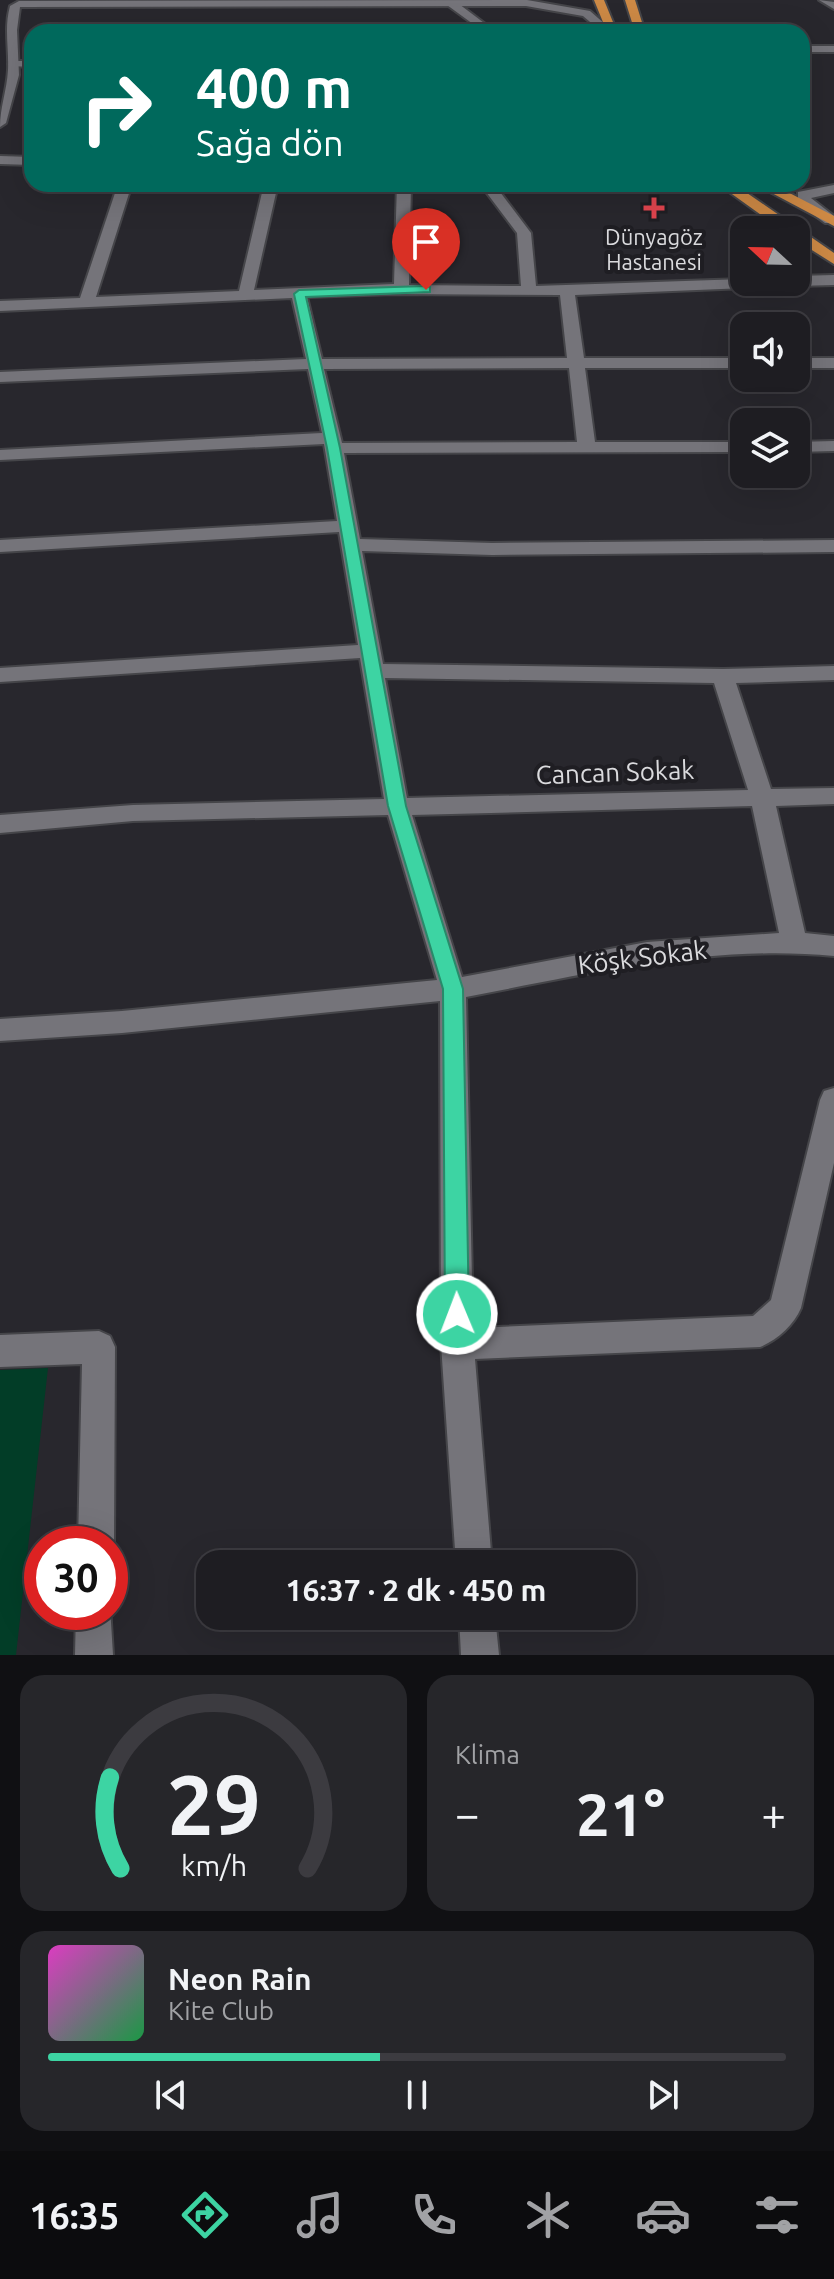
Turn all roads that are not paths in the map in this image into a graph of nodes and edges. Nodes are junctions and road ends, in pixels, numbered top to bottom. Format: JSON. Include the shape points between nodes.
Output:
{"nodes":[{"id":1,"x":577,"y":0,"type":"edge"},
{"id":2,"x":599,"y":0,"type":"edge"},
{"id":3,"x":613,"y":0,"type":"edge"},
{"id":4,"x":630,"y":0,"type":"edge"},
{"id":5,"x":643,"y":0,"type":"edge"},
{"id":6,"x":824,"y":0,"type":"edge"},
{"id":7,"x":19,"y":3,"type":"edge"},
{"id":8,"x":451,"y":3,"type":"junction"},
{"id":9,"x":535,"y":3,"type":"junction"},
{"id":10,"x":834,"y":6,"type":"edge"},
{"id":11,"x":0,"y":10,"type":"edge"},
{"id":12,"x":480,"y":24,"type":"edge"},
{"id":13,"x":602,"y":24,"type":"edge"},
{"id":14,"x":610,"y":24,"type":"edge"},
{"id":15,"x":613,"y":24,"type":"edge"},
{"id":16,"x":638,"y":24,"type":"edge"},
{"id":17,"x":642,"y":24,"type":"edge"},
{"id":18,"x":810,"y":49,"type":"edge"},
{"id":19,"x":834,"y":49,"type":"edge"},
{"id":20,"x":14,"y":64,"type":"junction"},
{"id":21,"x":24,"y":64,"type":"edge"},
{"id":22,"x":0,"y":123,"type":"edge"},
{"id":23,"x":0,"y":160,"type":"edge"},
{"id":24,"x":24,"y":161,"type":"edge"},
{"id":25,"x":810,"y":183,"type":"edge"},
{"id":26,"x":834,"y":186,"type":"edge"},
{"id":27,"x":122,"y":192,"type":"edge"},
{"id":28,"x":269,"y":192,"type":"edge"},
{"id":29,"x":404,"y":192,"type":"edge"},
{"id":30,"x":493,"y":192,"type":"edge"},
{"id":31,"x":736,"y":192,"type":"edge"},
{"id":32,"x":777,"y":192,"type":"edge"},
{"id":33,"x":771,"y":216,"type":"edge"},
{"id":34,"x":833,"y":222,"type":"edge"},
{"id":35,"x":810,"y":243,"type":"edge"},
{"id":36,"x":834,"y":260,"type":"edge"},
{"id":37,"x":834,"y":280,"type":"edge"},
{"id":38,"x":810,"y":281,"type":"edge"},
{"id":39,"x":730,"y":284,"type":"edge"},
{"id":40,"x":401,"y":289,"type":"junction"},
{"id":41,"x":529,"y":291,"type":"junction"},
{"id":42,"x":567,"y":291,"type":"junction"},
{"id":43,"x":299,"y":294,"type":"junction"},
{"id":44,"x":245,"y":296,"type":"junction"},
{"id":45,"x":86,"y":303,"type":"junction"},
{"id":46,"x":0,"y":306,"type":"edge"},
{"id":47,"x":577,"y":363,"type":"junction"},
{"id":48,"x":730,"y":363,"type":"edge"},
{"id":49,"x":810,"y":363,"type":"edge"},
{"id":50,"x":834,"y":363,"type":"edge"},
{"id":51,"x":315,"y":364,"type":"junction"},
{"id":52,"x":0,"y":377,"type":"edge"},
{"id":53,"x":332,"y":443,"type":"junction"},
{"id":54,"x":834,"y":446,"type":"edge"},
{"id":55,"x":730,"y":447,"type":"edge"},
{"id":56,"x":810,"y":447,"type":"edge"},
{"id":57,"x":587,"y":448,"type":"junction"},
{"id":58,"x":0,"y":455,"type":"edge"},
{"id":59,"x":350,"y":536,"type":"junction"},
{"id":60,"x":0,"y":546,"type":"edge"},
{"id":61,"x":834,"y":546,"type":"edge"},
{"id":62,"x":373,"y":661,"type":"junction"},
{"id":63,"x":834,"y":673,"type":"edge"},
{"id":64,"x":0,"y":675,"type":"edge"},
{"id":65,"x":723,"y":676,"type":"junction"},
{"id":66,"x":762,"y":796,"type":"junction"},
{"id":67,"x":834,"y":796,"type":"edge"},
{"id":68,"x":397,"y":806,"type":"junction"},
{"id":69,"x":0,"y":824,"type":"edge"},
{"id":70,"x":794,"y":942,"type":"junction"},
{"id":71,"x":834,"y":946,"type":"edge"},
{"id":72,"x":453,"y":989,"type":"junction"},
{"id":73,"x":0,"y":1030,"type":"edge"},
{"id":74,"x":834,"y":1100,"type":"edge"},
{"id":75,"x":457,"y":1344,"type":"junction"},
{"id":76,"x":0,"y":1351,"type":"edge"},
{"id":77,"x":96,"y":1526,"type":"edge"},
{"id":78,"x":473,"y":1550,"type":"edge"},
{"id":79,"x":94,"y":1630,"type":"edge"},
{"id":80,"x":478,"y":1630,"type":"edge"},
{"id":81,"x":94,"y":1655,"type":"edge"},
{"id":82,"x":480,"y":1655,"type":"edge"}],
"edges":[{"from":1,"to":9,"type":"street"},
{"from":2,"to":14,"type":"highway"},
{"from":3,"to":15,"type":"highway"},
{"from":4,"to":16,"type":"highway"},
{"from":5,"to":17,"type":"highway"},
{"from":6,"to":10,"type":"street"},
{"from":7,"to":8,"type":"street"},
{"from":7,"to":11,"type":"street"},
{"from":7,"to":20,"type":"street","via":[[9,36]]},
{"from":8,"to":9,"type":"street"},
{"from":8,"to":12,"type":"street"},
{"from":9,"to":13,"type":"street","via":[[586,13]]},
{"from":18,"to":19,"type":"street"},
{"from":20,"to":21,"type":"street"},
{"from":20,"to":22,"type":"street","via":[[13,88]]},
{"from":23,"to":24,"type":"street"},
{"from":25,"to":26,"type":"street"},
{"from":26,"to":34,"type":"street","via":[[803,195],[805,203]]},
{"from":27,"to":45,"type":"street"},
{"from":28,"to":44,"type":"street"},
{"from":29,"to":40,"type":"street"},
{"from":30,"to":41,"type":"street","via":[[524,233]]},
{"from":31,"to":33,"type":"highway"},
{"from":32,"to":34,"type":"highway"},
{"from":35,"to":36,"type":"highway"},
{"from":37,"to":38,"type":"street"},
{"from":39,"to":42,"type":"street"},
{"from":40,"to":41,"type":"street"},
{"from":40,"to":43,"type":"street"},
{"from":41,"to":42,"type":"street"},
{"from":42,"to":47,"type":"street"},
{"from":43,"to":44,"type":"street"},
{"from":43,"to":51,"type":"street"},
{"from":44,"to":45,"type":"street"},
{"from":45,"to":46,"type":"street"},
{"from":47,"to":48,"type":"street"},
{"from":47,"to":51,"type":"street"},
{"from":47,"to":57,"type":"street"},
{"from":49,"to":50,"type":"street"},
{"from":51,"to":52,"type":"street"},
{"from":51,"to":53,"type":"street"},
{"from":53,"to":57,"type":"street"},
{"from":53,"to":58,"type":"street"},
{"from":53,"to":59,"type":"street"},
{"from":54,"to":56,"type":"street"},
{"from":55,"to":57,"type":"street"},
{"from":59,"to":60,"type":"street"},
{"from":59,"to":61,"type":"street","via":[[492,549]]},
{"from":59,"to":62,"type":"street"},
{"from":62,"to":64,"type":"street"},
{"from":62,"to":65,"type":"street"},
{"from":62,"to":68,"type":"street"},
{"from":63,"to":65,"type":"street"},
{"from":65,"to":66,"type":"street"},
{"from":66,"to":67,"type":"street","name":"Cancan Sokak"},
{"from":66,"to":68,"type":"street","name":"Cancan Sokak"},
{"from":66,"to":70,"type":"street"},
{"from":68,"to":69,"type":"street","name":"Cancan Sokak","via":[[133,813]]},
{"from":68,"to":72,"type":"street"},
{"from":70,"to":71,"type":"street","name":"Köşk Sokak"},
{"from":70,"to":72,"type":"street","name":"Köşk Sokak","via":[[647,952]]},
{"from":72,"to":73,"type":"street","name":"Köşk Sokak"},
{"from":72,"to":75,"type":"street"},
{"from":74,"to":75,"type":"street","via":[[785,1308],[760,1331]]},
{"from":75,"to":78,"type":"street"},
{"from":76,"to":77,"type":"street","via":[[99,1347]]},
{"from":79,"to":81,"type":"street"},
{"from":80,"to":82,"type":"street"}]}
